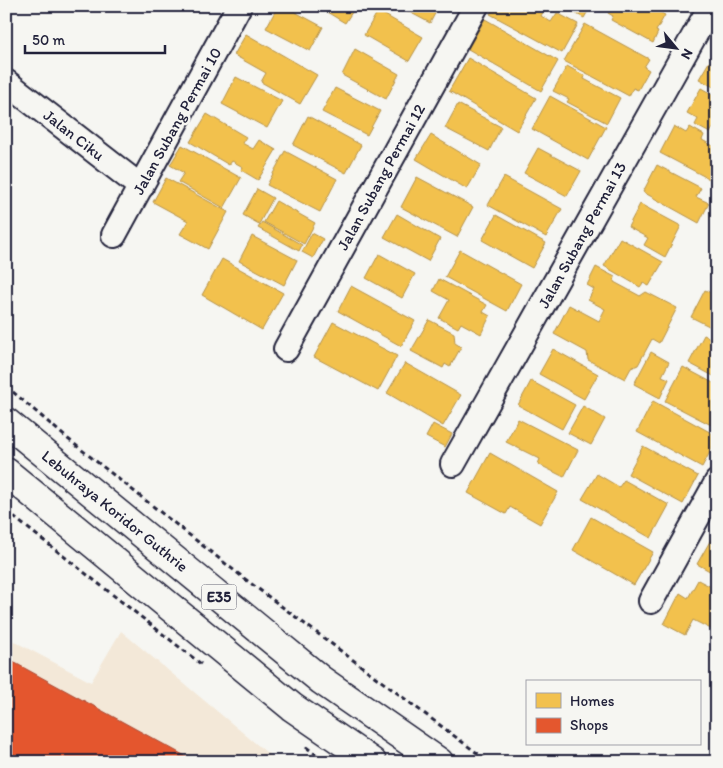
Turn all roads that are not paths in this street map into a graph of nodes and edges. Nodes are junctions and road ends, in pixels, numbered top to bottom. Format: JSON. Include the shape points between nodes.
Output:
{"nodes":[{"id":1,"x":239,"y":6,"type":"edge"},
{"id":2,"x":476,"y":6,"type":"edge"},
{"id":3,"x":711,"y":6,"type":"edge"},
{"id":4,"x":6,"y":82,"type":"edge"},
{"id":5,"x":141,"y":187,"type":"junction"},
{"id":6,"x":114,"y":235,"type":"dead end"},
{"id":7,"x":286,"y":348,"type":"dead end"},
{"id":8,"x":6,"y":422,"type":"edge"},
{"id":9,"x":453,"y":464,"type":"dead end"},
{"id":10,"x":6,"y":472,"type":"edge"},
{"id":11,"x":717,"y":482,"type":"edge"},
{"id":12,"x":651,"y":601,"type":"dead end"},
{"id":13,"x":372,"y":762,"type":"edge"},
{"id":14,"x":439,"y":762,"type":"edge"}],
"edges":[{"from":1,"to":5,"type":"street","name":"Jalan Subang Permai 10"},
{"from":2,"to":7,"type":"street","name":"Jalan Subang Permai 12"},
{"from":3,"to":9,"type":"street","name":"Jalan Subang Permai 13"},
{"from":4,"to":5,"type":"street","name":"Jalan Ciku"},
{"from":5,"to":6,"type":"street","name":"Jalan Subang Permai 10"},
{"from":8,"to":14,"type":"highway","name":"Lebuhraya Koridor Guthrie","number":"E35","via":[[321,680]]},
{"from":10,"to":13,"type":"highway","number":"E35","via":[[292,707]]},
{"from":11,"to":12,"type":"street"}]}
